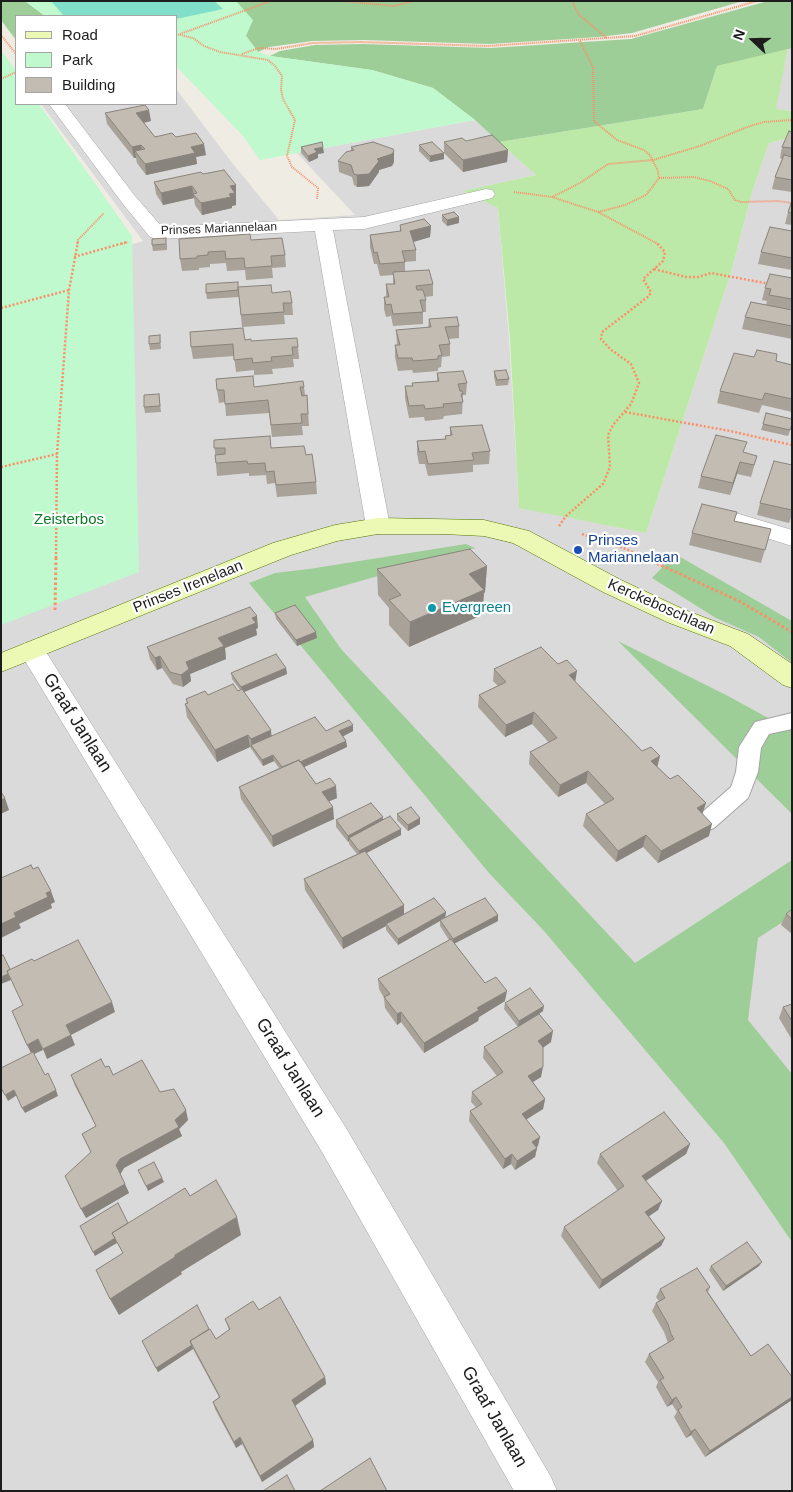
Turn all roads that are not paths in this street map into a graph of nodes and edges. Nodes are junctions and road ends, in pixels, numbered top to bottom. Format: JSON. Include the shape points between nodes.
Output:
{"nodes":[{"id":1,"x":58,"y":105,"type":"edge"},
{"id":2,"x":486,"y":194,"type":"road end"},
{"id":3,"x":323,"y":226,"type":"junction"},
{"id":4,"x":736,"y":521,"type":"edge"},
{"id":5,"x":378,"y":526,"type":"junction"},
{"id":6,"x":792,"y":538,"type":"edge"},
{"id":7,"x":32,"y":651,"type":"junction"},
{"id":8,"x":1,"y":663,"type":"edge"},
{"id":9,"x":792,"y":678,"type":"edge"},
{"id":10,"x":792,"y":721,"type":"edge"},
{"id":11,"x":706,"y":822,"type":"edge"},
{"id":12,"x":537,"y":1491,"type":"edge"}],
"edges":[{"from":1,"to":3,"type":"street","name":"Prinses Mariannelaan","via":[[157,233]]},
{"from":2,"to":3,"type":"street","name":"Prinses Mariannelaan","via":[[364,223]]},
{"from":3,"to":5,"type":"street"},
{"from":4,"to":6,"type":"street"},
{"from":5,"to":7,"type":"street","name":"Prinses Irenelaan","via":[[335,533],[282,549]]},
{"from":5,"to":9,"type":"street","name":"Kerckeboschlaan","via":[[484,528],[521,537],[612,586],[676,616],[739,640]]},
{"from":7,"to":8,"type":"street","name":"Prinses Irenelaan"},
{"from":7,"to":12,"type":"street","name":"Graaf Janlaan","via":[[334,1140]]},
{"from":10,"to":11,"type":"lane","via":[[762,728],[750,747],[740,792]]}]}
